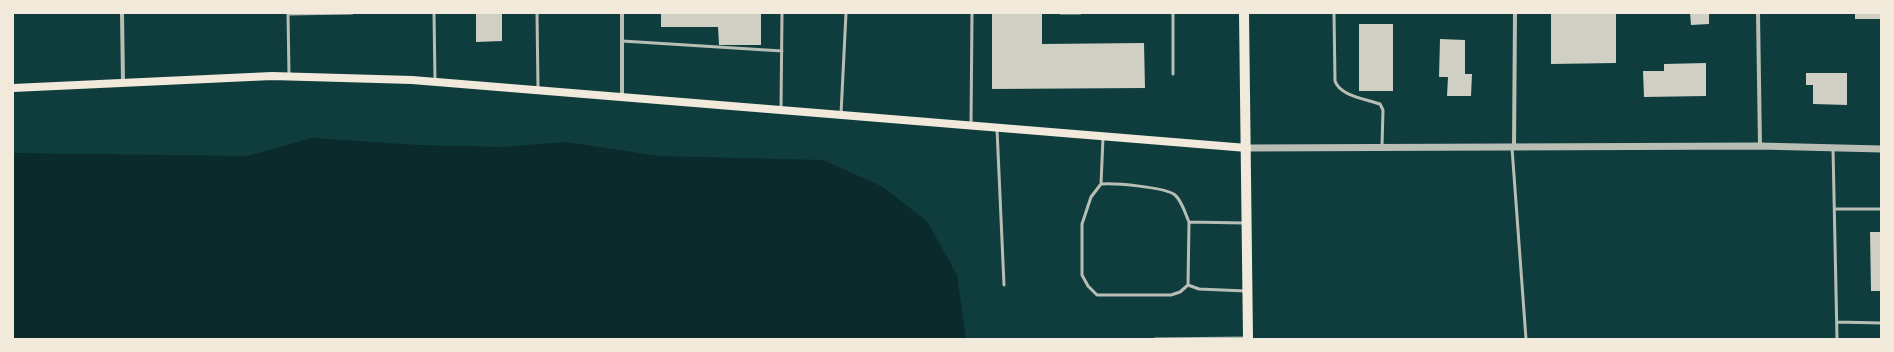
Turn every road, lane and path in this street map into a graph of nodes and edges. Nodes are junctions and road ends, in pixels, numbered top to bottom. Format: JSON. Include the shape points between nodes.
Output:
{"nodes":[{"id":1,"x":122,"y":13,"type":"edge"},
{"id":2,"x":352,"y":13,"type":"edge"},
{"id":3,"x":434,"y":13,"type":"edge"},
{"id":4,"x":537,"y":13,"type":"edge"},
{"id":5,"x":622,"y":13,"type":"edge"},
{"id":6,"x":782,"y":13,"type":"edge"},
{"id":7,"x":846,"y":13,"type":"edge"},
{"id":8,"x":972,"y":13,"type":"edge"},
{"id":9,"x":1061,"y":13,"type":"edge"},
{"id":10,"x":1080,"y":13,"type":"edge"},
{"id":11,"x":1173,"y":13,"type":"edge"},
{"id":12,"x":1244,"y":13,"type":"edge"},
{"id":13,"x":1334,"y":13,"type":"edge"},
{"id":14,"x":1515,"y":13,"type":"edge"},
{"id":15,"x":1758,"y":13,"type":"edge"},
{"id":16,"x":288,"y":14,"type":"edge"},
{"id":17,"x":622,"y":41,"type":"junction"},
{"id":18,"x":782,"y":51,"type":"junction"},
{"id":19,"x":1173,"y":74,"type":"dead end"},
{"id":20,"x":289,"y":77,"type":"junction"},
{"id":21,"x":435,"y":81,"type":"junction"},
{"id":22,"x":123,"y":82,"type":"junction"},
{"id":23,"x":13,"y":88,"type":"edge"},
{"id":24,"x":538,"y":89,"type":"junction"},
{"id":25,"x":622,"y":96,"type":"junction"},
{"id":26,"x":781,"y":109,"type":"junction"},
{"id":27,"x":841,"y":114,"type":"junction"},
{"id":28,"x":971,"y":124,"type":"junction"},
{"id":29,"x":997,"y":127,"type":"junction"},
{"id":30,"x":1103,"y":136,"type":"junction"},
{"id":31,"x":1760,"y":146,"type":"junction"},
{"id":32,"x":1247,"y":148,"type":"junction"},
{"id":33,"x":1382,"y":148,"type":"junction"},
{"id":34,"x":1513,"y":148,"type":"junction"},
{"id":35,"x":1833,"y":148,"type":"junction"},
{"id":36,"x":1881,"y":149,"type":"edge"},
{"id":37,"x":1101,"y":184,"type":"junction"},
{"id":38,"x":1835,"y":209,"type":"junction"},
{"id":39,"x":1881,"y":209,"type":"edge"},
{"id":40,"x":1189,"y":222,"type":"junction"},
{"id":41,"x":1248,"y":223,"type":"junction"},
{"id":42,"x":1004,"y":285,"type":"dead end"},
{"id":43,"x":1188,"y":285,"type":"junction"},
{"id":44,"x":1248,"y":291,"type":"junction"},
{"id":45,"x":1837,"y":322,"type":"junction"},
{"id":46,"x":1881,"y":323,"type":"edge"},
{"id":47,"x":1248,"y":338,"type":"edge"},
{"id":48,"x":1156,"y":339,"type":"edge"},
{"id":49,"x":1526,"y":339,"type":"edge"},
{"id":50,"x":1837,"y":339,"type":"edge"}],
"edges":[{"from":1,"to":22,"type":"street"},
{"from":2,"to":16,"type":"lane"},
{"from":3,"to":21,"type":"lane"},
{"from":4,"to":24,"type":"lane"},
{"from":5,"to":17,"type":"street"},
{"from":6,"to":18,"type":"lane"},
{"from":7,"to":27,"type":"lane"},
{"from":8,"to":28,"type":"lane"},
{"from":9,"to":10,"type":"lane"},
{"from":11,"to":19,"type":"lane"},
{"from":12,"to":32,"type":"main road"},
{"from":13,"to":33,"type":"lane","via":[[1334,81],[1342,90],[1380,104],[1383,110]]},
{"from":14,"to":34,"type":"street"},
{"from":15,"to":31,"type":"street"},
{"from":16,"to":20,"type":"lane"},
{"from":17,"to":18,"type":"lane"},
{"from":17,"to":25,"type":"street"},
{"from":18,"to":26,"type":"lane"},
{"from":20,"to":21,"type":"main road"},
{"from":20,"to":22,"type":"main road"},
{"from":21,"to":24,"type":"main road"},
{"from":22,"to":23,"type":"main road"},
{"from":24,"to":25,"type":"main road"},
{"from":25,"to":26,"type":"main road"},
{"from":26,"to":27,"type":"main road"},
{"from":27,"to":28,"type":"main road"},
{"from":28,"to":29,"type":"main road"},
{"from":29,"to":30,"type":"main road"},
{"from":29,"to":42,"type":"lane"},
{"from":30,"to":32,"type":"main road"},
{"from":30,"to":37,"type":"lane"},
{"from":31,"to":34,"type":"street"},
{"from":31,"to":35,"type":"street"},
{"from":32,"to":33,"type":"street"},
{"from":32,"to":41,"type":"main road"},
{"from":33,"to":34,"type":"street"},
{"from":34,"to":49,"type":"lane"},
{"from":35,"to":36,"type":"street"},
{"from":35,"to":38,"type":"lane"},
{"from":37,"to":40,"type":"lane","via":[[1114,183],[1174,194]]},
{"from":37,"to":43,"type":"lane","via":[[1091,197],[1082,224],[1082,275],[1088,286],[1097,294],[1171,294],[1180,292]]},
{"from":38,"to":39,"type":"lane"},
{"from":38,"to":45,"type":"lane"},
{"from":40,"to":41,"type":"lane"},
{"from":40,"to":43,"type":"lane"},
{"from":41,"to":44,"type":"main road"},
{"from":43,"to":44,"type":"lane","via":[[1199,289]]},
{"from":44,"to":47,"type":"main road"},
{"from":45,"to":46,"type":"lane"},
{"from":45,"to":50,"type":"lane"},
{"from":47,"to":48,"type":"lane"}]}
